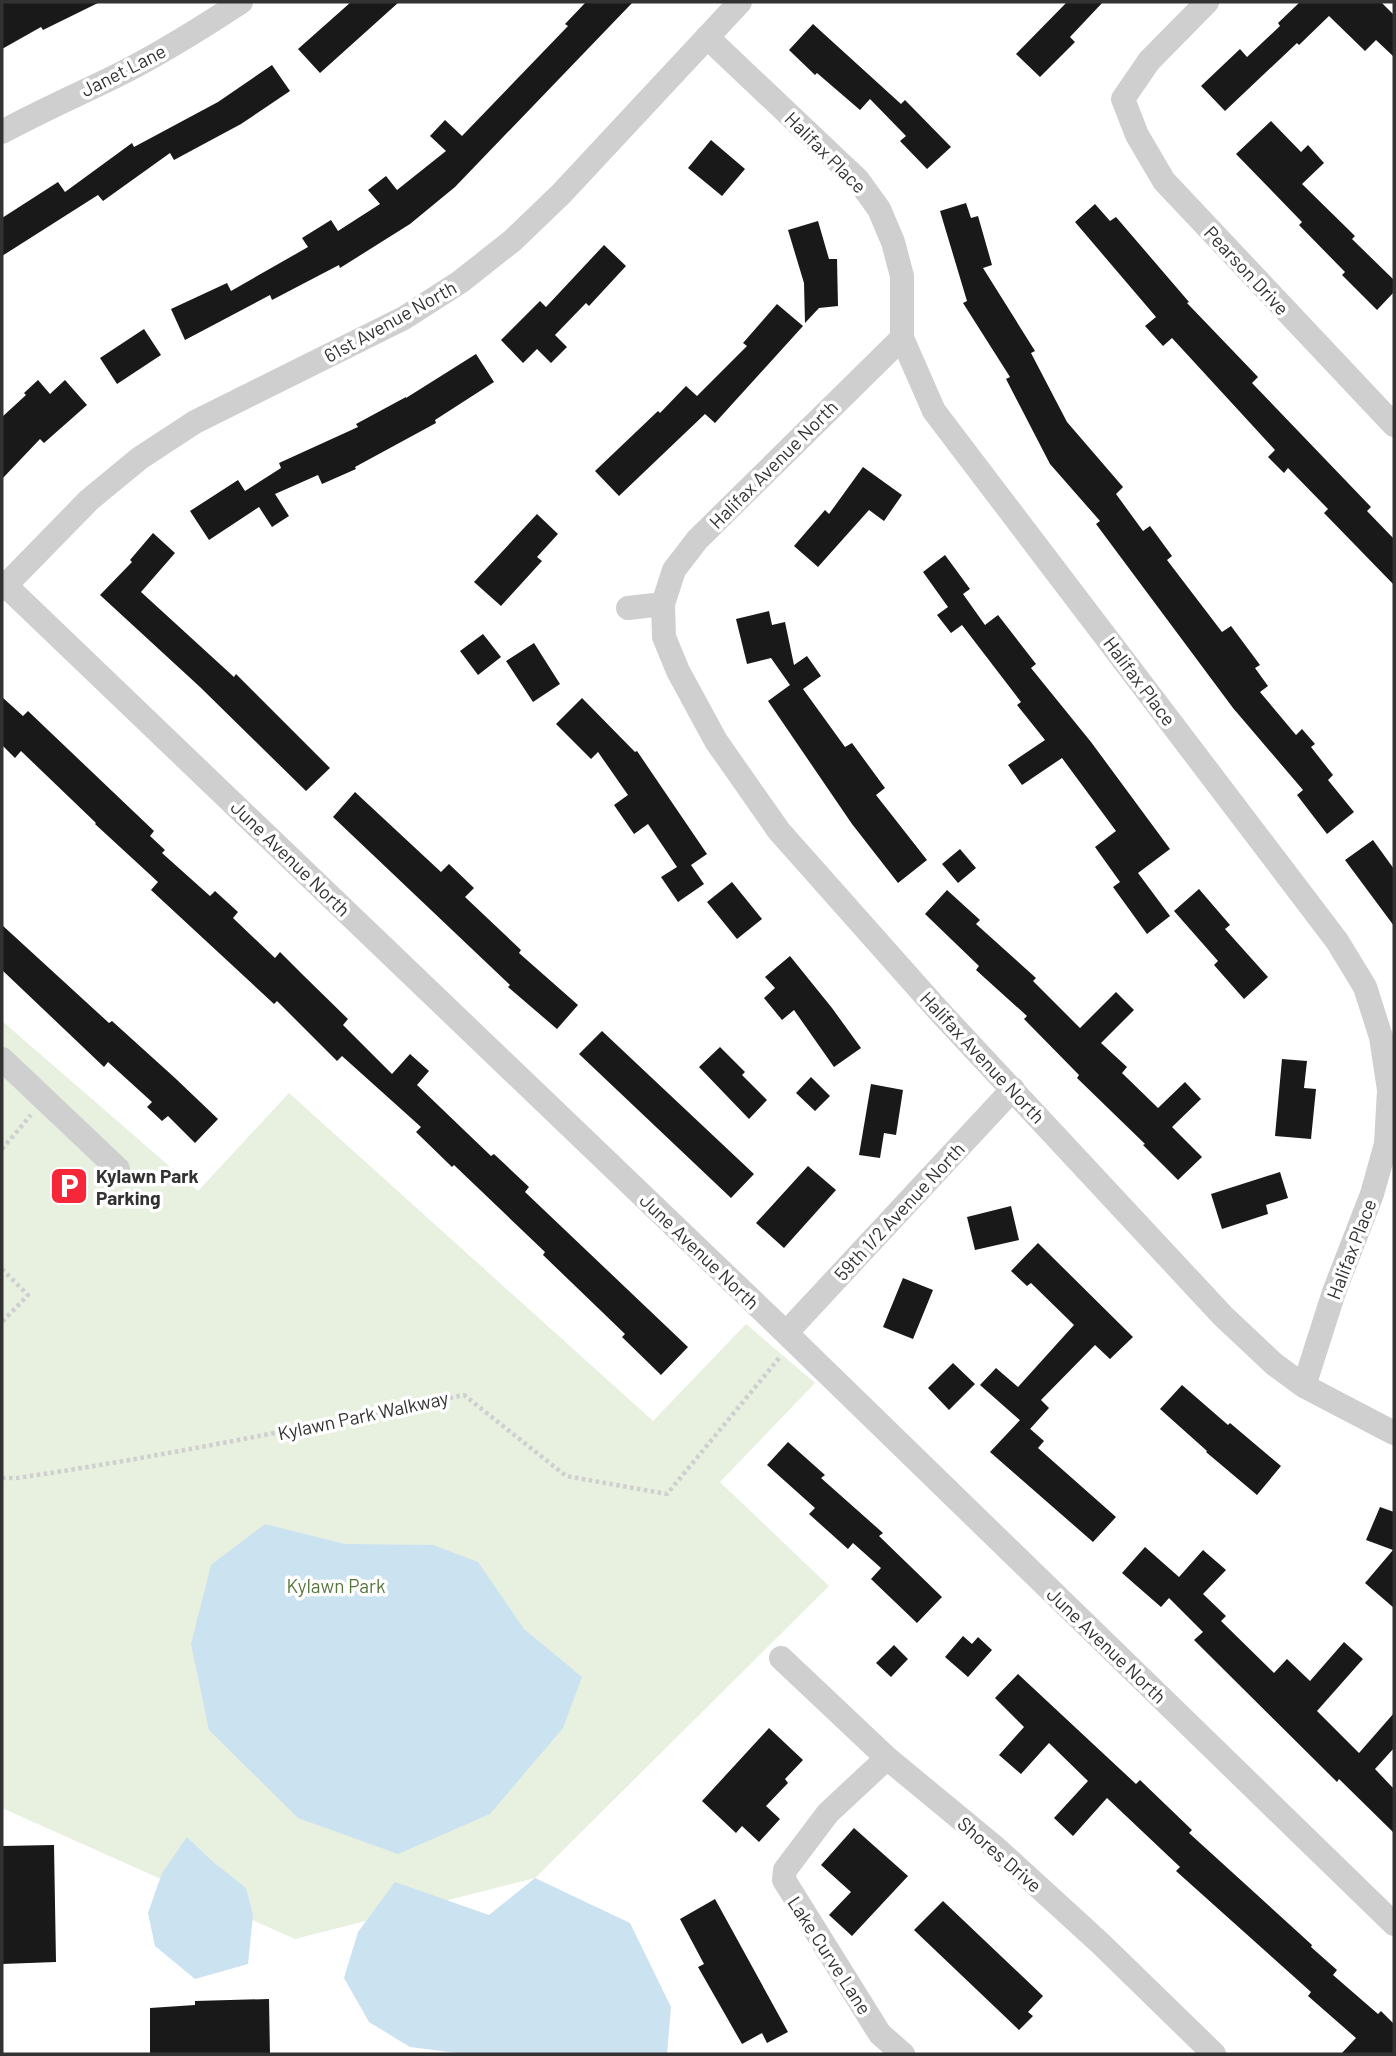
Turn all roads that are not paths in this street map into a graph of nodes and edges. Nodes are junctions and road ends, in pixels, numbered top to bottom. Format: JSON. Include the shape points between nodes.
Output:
{"nodes":[{"id":1,"x":241,"y":2,"type":"edge"},
{"id":2,"x":740,"y":2,"type":"edge"},
{"id":3,"x":1207,"y":2,"type":"edge"},
{"id":4,"x":708,"y":37,"type":"junction"},
{"id":5,"x":2,"y":132,"type":"edge"},
{"id":6,"x":902,"y":338,"type":"junction"},
{"id":7,"x":1394,"y":425,"type":"edge"},
{"id":8,"x":3,"y":585,"type":"edge"},
{"id":9,"x":663,"y":604,"type":"junction"},
{"id":10,"x":628,"y":608,"type":"dead end"},
{"id":11,"x":2,"y":1059,"type":"edge"},
{"id":12,"x":1013,"y":1089,"type":"junction"},
{"id":13,"x":118,"y":1169,"type":"dead end"},
{"id":14,"x":789,"y":1336,"type":"junction"},
{"id":15,"x":1304,"y":1386,"type":"junction"},
{"id":16,"x":1394,"y":1433,"type":"edge"},
{"id":17,"x":781,"y":1658,"type":"dead end"},
{"id":18,"x":887,"y":1758,"type":"junction"},
{"id":19,"x":1394,"y":1924,"type":"edge"},
{"id":20,"x":1202,"y":2051,"type":"edge"},
{"id":21,"x":904,"y":2054,"type":"edge"}],
"edges":[{"from":1,"to":5,"type":"street","name":"Janet Lane","via":[[115,77]]},
{"from":2,"to":4,"type":"street","name":"61st Avenue North"},
{"from":3,"to":7,"type":"street","name":"Pearson Drive","via":[[1149,61],[1123,99],[1136,135],[1164,181]]},
{"from":4,"to":6,"type":"street","name":"Halifax Place","via":[[858,180],[879,209],[902,276]]},
{"from":4,"to":8,"type":"street","name":"61st Avenue North","via":[[502,250],[404,317],[195,422],[140,458],[89,500]]},
{"from":6,"to":9,"type":"street","name":"Halifax Avenue North","via":[[696,540],[674,570]]},
{"from":6,"to":15,"type":"street","name":"Halifax Place","via":[[934,411],[1337,941],[1365,987],[1381,1037],[1389,1090],[1387,1144]]},
{"from":8,"to":14,"type":"street","name":"June Avenue North"},
{"from":9,"to":10,"type":"street"},
{"from":9,"to":12,"type":"street","name":"Halifax Avenue North","via":[[664,637],[677,671],[716,741],[779,831]]},
{"from":11,"to":13,"type":"street"},
{"from":12,"to":14,"type":"street","name":"59th 1/2 Avenue North"},
{"from":12,"to":15,"type":"street","name":"Halifax Avenue North","via":[[1223,1316]]},
{"from":14,"to":19,"type":"street","name":"June Avenue North"},
{"from":15,"to":16,"type":"street","name":"Halifax Avenue North"},
{"from":17,"to":18,"type":"street","name":"Shores Drive"},
{"from":18,"to":20,"type":"street","name":"Shores Drive","via":[[1072,1917]]},
{"from":18,"to":21,"type":"street","name":"Lake Curve Lane","via":[[828,1813],[785,1870],[784,1880],[880,2034]]}]}
